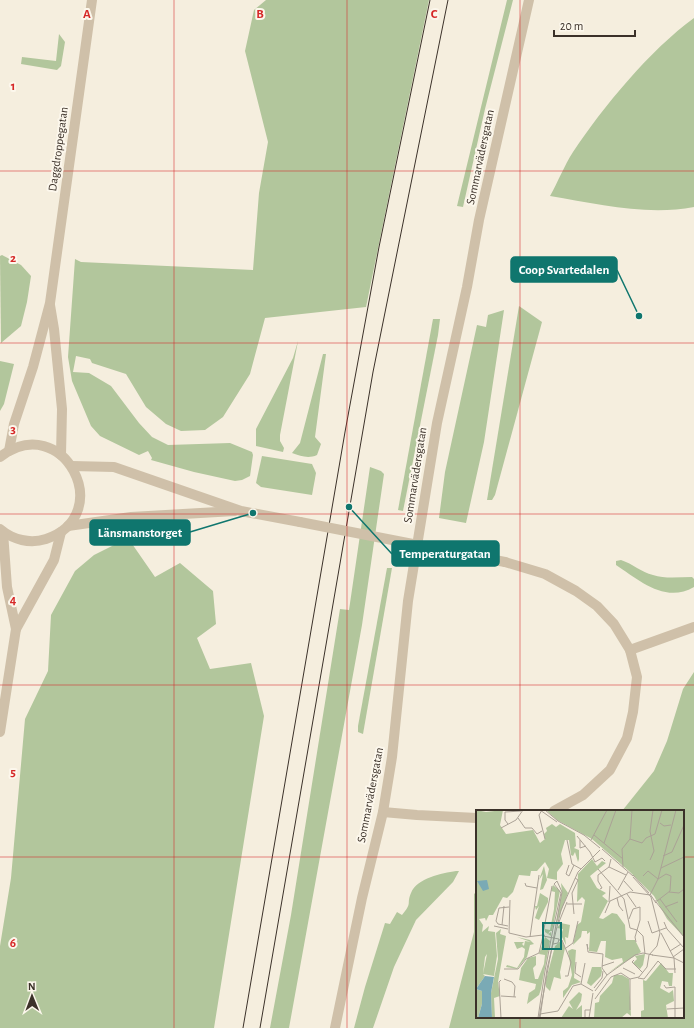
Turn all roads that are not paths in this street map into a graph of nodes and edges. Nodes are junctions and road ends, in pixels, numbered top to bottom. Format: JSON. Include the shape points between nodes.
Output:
{"nodes":[{"id":1,"x":92,"y":0,"type":"edge"},
{"id":2,"x":529,"y":0,"type":"edge"},
{"id":3,"x":50,"y":303,"type":"junction"},
{"id":4,"x":9,"y":451,"type":"junction"},
{"id":5,"x":61,"y":455,"type":"junction"},
{"id":6,"x":0,"y":457,"type":"edge"},
{"id":7,"x":72,"y":466,"type":"junction"},
{"id":8,"x":241,"y":511,"type":"junction"},
{"id":9,"x":65,"y":529,"type":"junction"},
{"id":10,"x":2,"y":531,"type":"edge"},
{"id":11,"x":694,"y":627,"type":"edge"},
{"id":12,"x":16,"y":630,"type":"junction"},
{"id":13,"x":630,"y":650,"type":"junction"},
{"id":14,"x":0,"y":732,"type":"edge"},
{"id":15,"x":556,"y":810,"type":"edge"},
{"id":16,"x":383,"y":812,"type":"junction"},
{"id":17,"x":476,"y":818,"type":"edge"},
{"id":18,"x":336,"y":1028,"type":"edge"}],
"edges":[{"from":1,"to":3,"type":"street","name":"Daggdroppegatan"},
{"from":2,"to":16,"type":"street","name":"Sommarvädersgatan","via":[[437,423],[408,601],[392,757]]},
{"from":3,"to":4,"type":"street","name":"Daggdroppegatan","via":[[14,424]]},
{"from":3,"to":5,"type":"street","name":"Daggdroppegatan","via":[[62,409]]},
{"from":4,"to":5,"type":"street","via":[[26,445],[36,445],[45,446]]},
{"from":4,"to":6,"type":"street"},
{"from":5,"to":7,"type":"street"},
{"from":7,"to":8,"type":"street","via":[[114,467]]},
{"from":7,"to":9,"type":"street","via":[[79,481],[80,496],[76,512]]},
{"from":8,"to":9,"type":"street","via":[[131,517]]},
{"from":8,"to":13,"type":"street","bridge":true,"via":[[505,562],[545,574],[597,606],[614,624]]},
{"from":9,"to":10,"type":"street","via":[[53,537],[33,542],[12,538]]},
{"from":9,"to":12,"type":"street","via":[[54,560]]},
{"from":10,"to":12,"type":"street","via":[[7,587]]},
{"from":11,"to":13,"type":"street"},
{"from":12,"to":14,"type":"street"},
{"from":13,"to":15,"type":"street","via":[[637,677],[627,738],[610,770],[583,795]]},
{"from":16,"to":17,"type":"street"},
{"from":16,"to":18,"type":"street","name":"Sommarvädersgatan","via":[[362,898]]}]}
